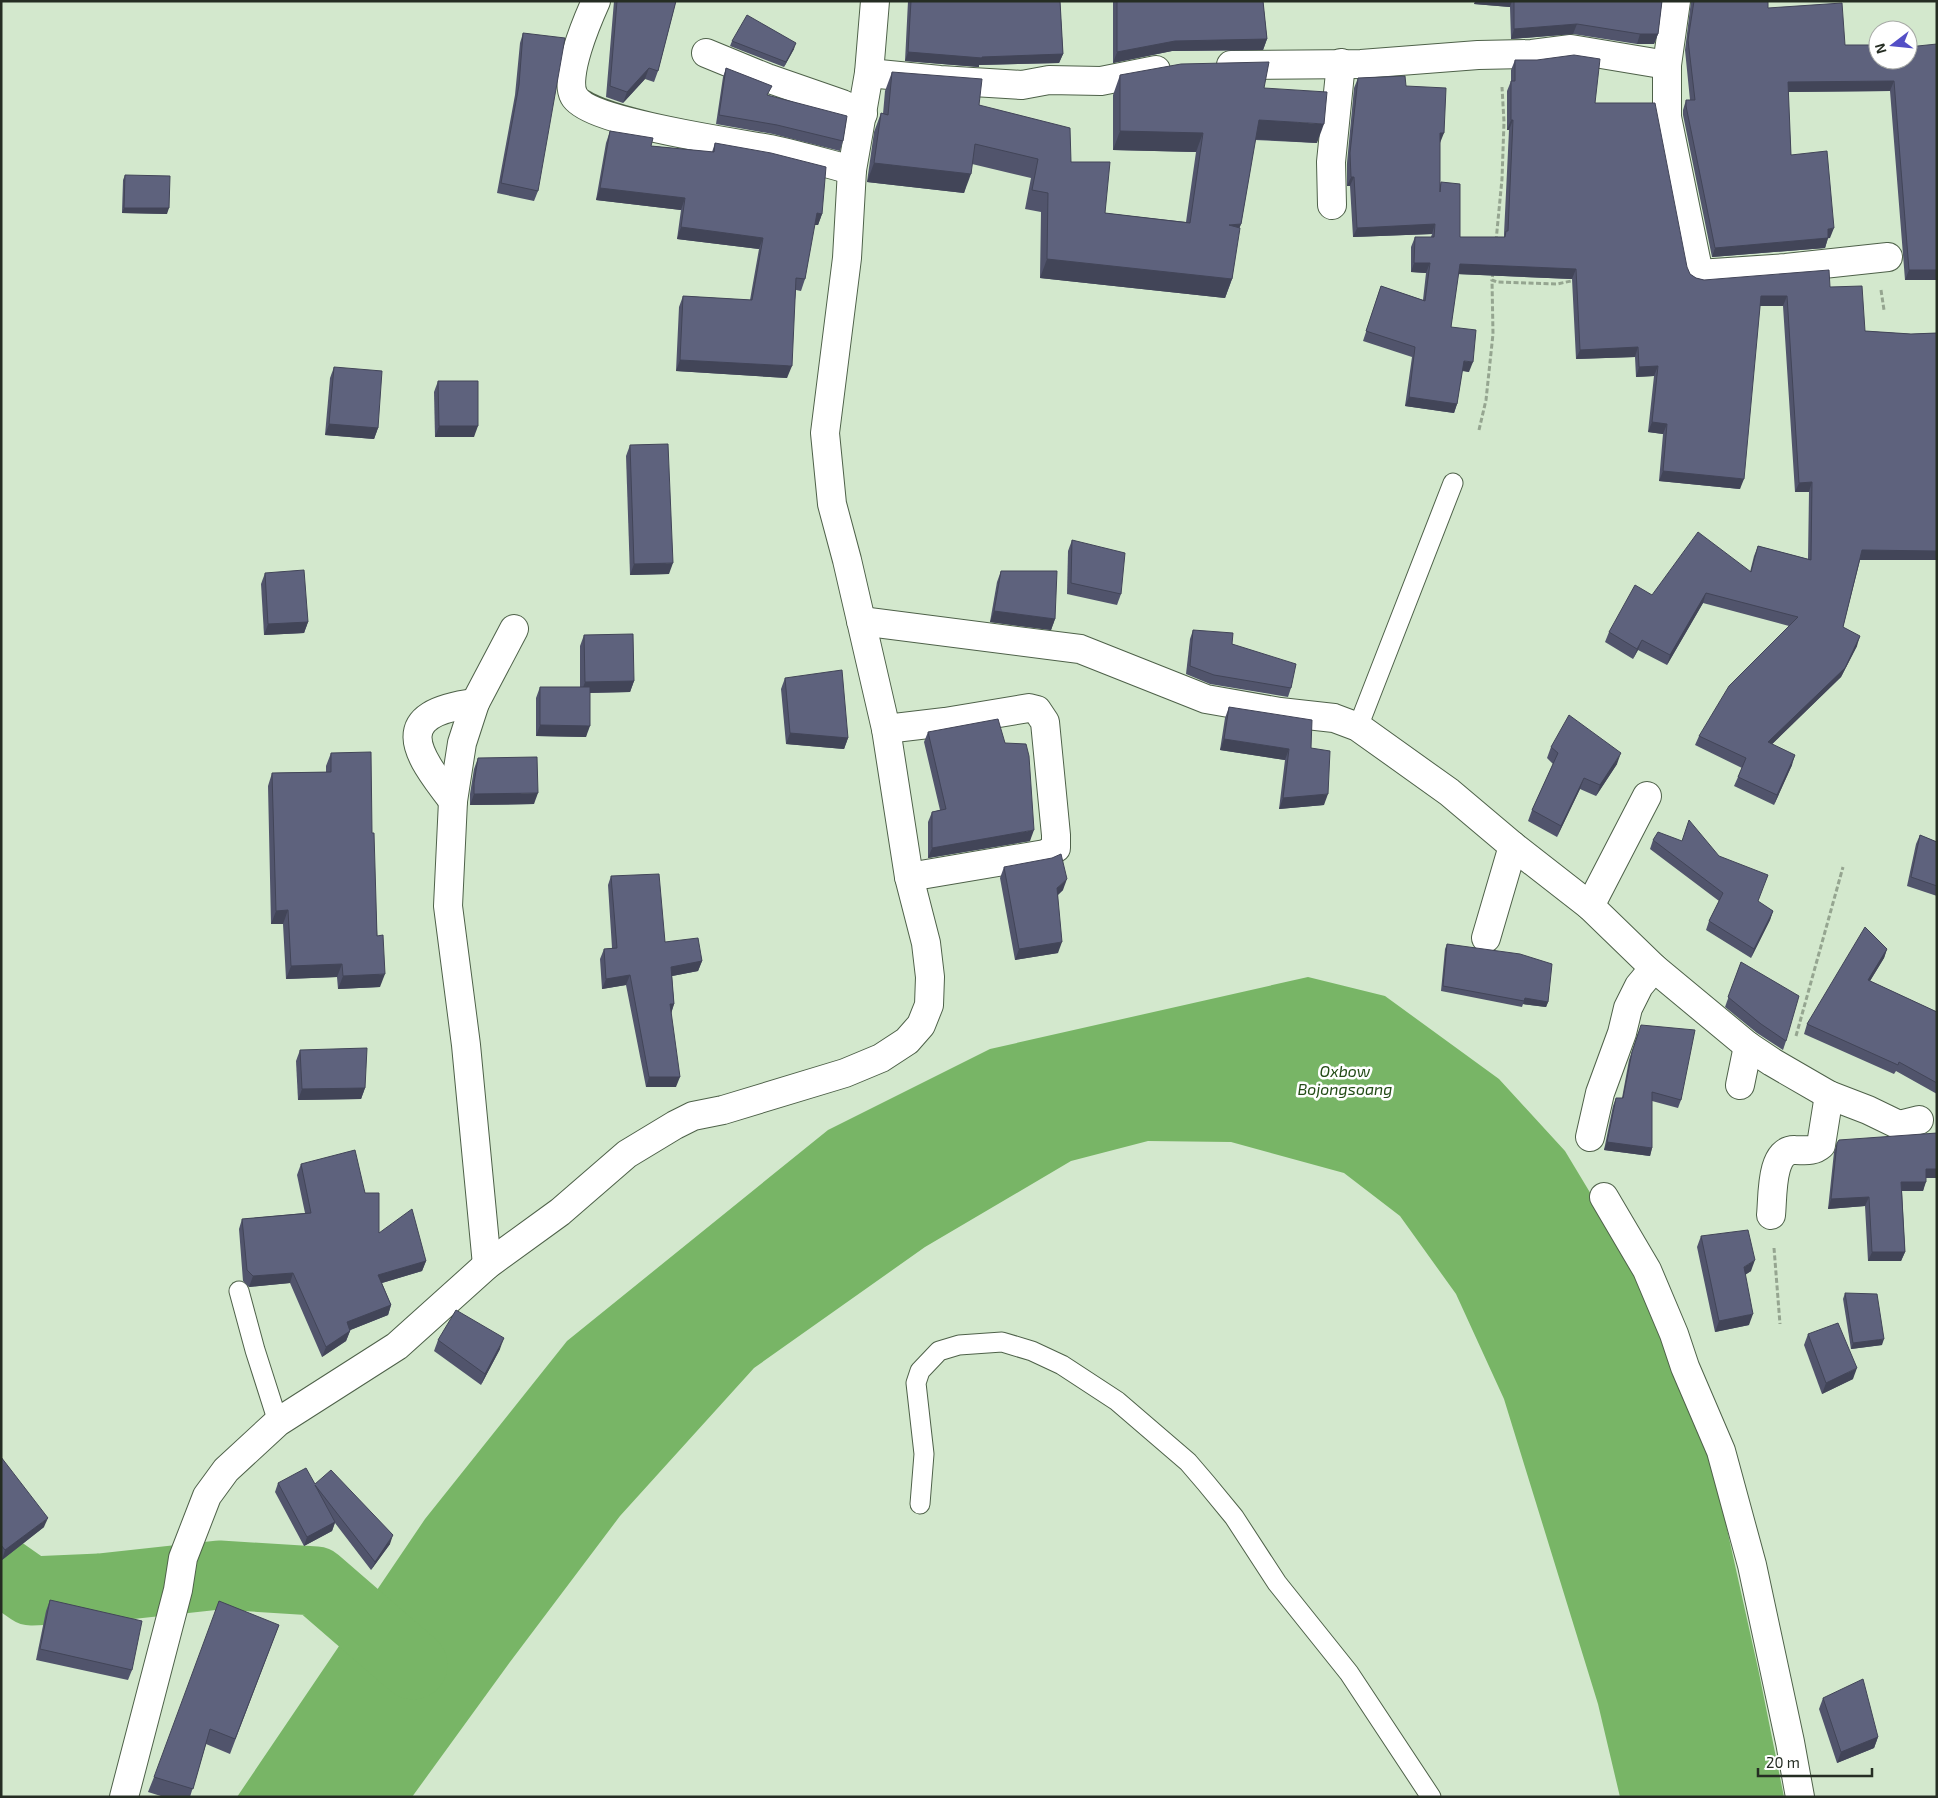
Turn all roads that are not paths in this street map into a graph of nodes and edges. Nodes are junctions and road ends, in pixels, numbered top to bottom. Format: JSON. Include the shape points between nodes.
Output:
{"nodes":[{"id":1,"x":596,"y":1,"type":"edge"},
{"id":2,"x":875,"y":1,"type":"edge"},
{"id":3,"x":1676,"y":1,"type":"edge"},
{"id":4,"x":706,"y":52,"type":"dead end"},
{"id":5,"x":1341,"y":63,"type":"junction"},
{"id":6,"x":1667,"y":65,"type":"junction"},
{"id":7,"x":869,"y":73,"type":"junction"},
{"id":8,"x":863,"y":114,"type":"junction"},
{"id":9,"x":852,"y":170,"type":"junction"},
{"id":10,"x":1332,"y":205,"type":"dead end"},
{"id":11,"x":1888,"y":257,"type":"dead end"},
{"id":12,"x":1452,"y":483,"type":"dead end"},
{"id":13,"x":861,"y":621,"type":"junction"},
{"id":14,"x":514,"y":629,"type":"dead end"},
{"id":15,"x":474,"y":704,"type":"junction"},
{"id":16,"x":1358,"y":727,"type":"junction"},
{"id":17,"x":886,"y":729,"type":"junction"},
{"id":18,"x":1647,"y":796,"type":"dead end"},
{"id":19,"x":452,"y":801,"type":"junction"},
{"id":20,"x":1513,"y":846,"type":"junction"},
{"id":21,"x":909,"y":876,"type":"junction"},
{"id":22,"x":1590,"y":906,"type":"junction"},
{"id":23,"x":1486,"y":938,"type":"dead end"},
{"id":24,"x":1654,"y":968,"type":"junction"},
{"id":25,"x":1748,"y":1046,"type":"junction"},
{"id":26,"x":1740,"y":1085,"type":"dead end"},
{"id":27,"x":1829,"y":1095,"type":"junction"},
{"id":28,"x":1919,"y":1120,"type":"dead end"},
{"id":29,"x":1590,"y":1137,"type":"dead end"},
{"id":30,"x":1604,"y":1198,"type":"dead end"},
{"id":31,"x":1771,"y":1215,"type":"road end"},
{"id":32,"x":487,"y":1265,"type":"junction"},
{"id":33,"x":239,"y":1291,"type":"dead end"},
{"id":34,"x":278,"y":1422,"type":"junction"},
{"id":35,"x":920,"y":1504,"type":"dead end"},
{"id":36,"x":124,"y":1797,"type":"edge"},
{"id":37,"x":1430,"y":1797,"type":"edge"},
{"id":38,"x":1800,"y":1797,"type":"edge"}],
"edges":[{"from":1,"to":9,"type":"street","via":[[570,84],[574,97],[586,108],[663,131],[773,150]]},
{"from":2,"to":7,"type":"street"},
{"from":3,"to":6,"type":"street"},
{"from":4,"to":8,"type":"street"},
{"from":5,"to":6,"type":"street","via":[[1532,54],[1572,49]]},
{"from":5,"to":7,"type":"street","via":[[1172,67],[1101,81],[1049,80],[1022,85]]},
{"from":5,"to":10,"type":"street","via":[[1331,162]]},
{"from":6,"to":11,"type":"street","via":[[1667,117],[1699,274]]},
{"from":7,"to":8,"type":"street"},
{"from":8,"to":9,"type":"street"},
{"from":9,"to":13,"type":"street","via":[[847,258],[826,433],[832,504]]},
{"from":12,"to":16,"type":"lane"},
{"from":13,"to":16,"type":"street","via":[[1080,649],[1206,699],[1334,718]]},
{"from":13,"to":17,"type":"street"},
{"from":14,"to":15,"type":"street"},
{"from":15,"to":19,"type":"street","via":[[462,742]]},
{"from":15,"to":19,"type":"street","via":[[454,706],[426,718],[419,727],[417,742],[421,757]]},
{"from":16,"to":20,"type":"street","via":[[1449,792]]},
{"from":17,"to":21,"type":"street"},
{"from":17,"to":21,"type":"street","via":[[1029,708],[1037,710],[1045,722],[1056,848],[1045,854]]},
{"from":18,"to":22,"type":"street"},
{"from":19,"to":32,"type":"street","via":[[448,906],[466,1045]]},
{"from":20,"to":22,"type":"street"},
{"from":20,"to":23,"type":"street"},
{"from":21,"to":32,"type":"street","via":[[926,943],[930,977],[929,1005],[921,1025],[907,1040],[881,1058],[845,1074],[694,1116],[675,1125],[627,1154],[560,1212]]},
{"from":22,"to":24,"type":"street"},
{"from":24,"to":25,"type":"street"},
{"from":24,"to":29,"type":"street","via":[[1639,986],[1628,1008],[1600,1093]]},
{"from":25,"to":26,"type":"street"},
{"from":25,"to":27,"type":"street"},
{"from":27,"to":28,"type":"street","via":[[1899,1125]]},
{"from":27,"to":31,"type":"street","via":[[1821,1145],[1815,1150],[1789,1150],[1780,1158],[1774,1175]]},
{"from":30,"to":38,"type":"street","via":[[1647,1270],[1721,1451],[1752,1565]]},
{"from":32,"to":34,"type":"street","via":[[397,1346]]},
{"from":33,"to":34,"type":"lane"},
{"from":34,"to":36,"type":"street","via":[[226,1470],[207,1496],[182,1558],[178,1590]]},
{"from":35,"to":37,"type":"lane","via":[[924,1454],[916,1383],[920,1371],[939,1351],[1002,1342],[1062,1365],[1117,1401],[1188,1462],[1234,1517],[1277,1583],[1349,1673]]}]}
